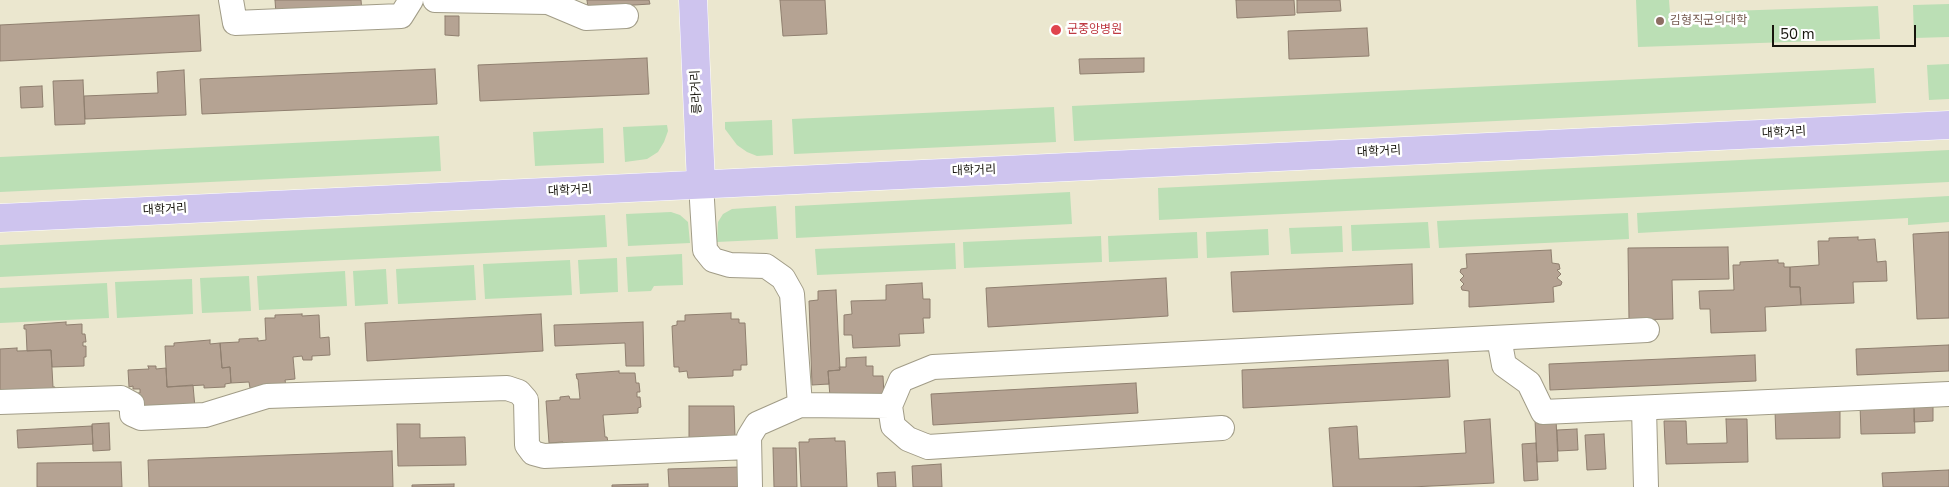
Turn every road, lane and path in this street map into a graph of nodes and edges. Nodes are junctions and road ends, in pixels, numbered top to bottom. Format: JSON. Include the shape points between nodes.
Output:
{"nodes":[{"id":1,"x":231,"y":0,"type":"edge"},
{"id":2,"x":411,"y":0,"type":"edge"},
{"id":3,"x":436,"y":0,"type":"edge"},
{"id":4,"x":693,"y":0,"type":"edge"},
{"id":5,"x":626,"y":16,"type":"dead end"},
{"id":6,"x":1949,"y":125,"type":"edge"},
{"id":7,"x":701,"y":184,"type":"junction"},
{"id":8,"x":0,"y":218,"type":"edge"},
{"id":9,"x":1647,"y":330,"type":"dead end"},
{"id":10,"x":1499,"y":338,"type":"junction"},
{"id":11,"x":1949,"y":394,"type":"edge"},
{"id":12,"x":0,"y":402,"type":"edge"},
{"id":13,"x":800,"y":405,"type":"junction"},
{"id":14,"x":890,"y":406,"type":"junction"},
{"id":15,"x":1644,"y":408,"type":"junction"},
{"id":16,"x":1222,"y":428,"type":"dead end"},
{"id":17,"x":748,"y":447,"type":"junction"},
{"id":18,"x":750,"y":487,"type":"edge"},
{"id":19,"x":1646,"y":487,"type":"edge"}],
"edges":[{"from":1,"to":2,"type":"street","via":[[235,23],[401,16]]},
{"from":3,"to":5,"type":"street","via":[[548,2],[586,18]]},
{"from":4,"to":7,"type":"main road","name":"릉라거리"},
{"from":6,"to":7,"type":"main road","name":"대학거리"},
{"from":7,"to":8,"type":"main road","name":"대학거리"},
{"from":7,"to":13,"type":"street","via":[[705,250],[713,260],[730,265],[766,266],[783,278],[792,294]]},
{"from":9,"to":10,"type":"street"},
{"from":10,"to":14,"type":"street","via":[[933,367],[901,380]]},
{"from":10,"to":15,"type":"street","via":[[1504,366],[1529,383],[1543,412]]},
{"from":11,"to":15,"type":"street"},
{"from":12,"to":17,"type":"street","via":[[121,398],[132,404],[132,414],[140,418],[205,415],[267,396],[507,388],[519,392],[526,400],[527,445],[533,453],[544,456]]},
{"from":13,"to":14,"type":"street"},
{"from":13,"to":17,"type":"street","via":[[757,424],[749,437]]},
{"from":14,"to":16,"type":"street","via":[[893,426],[908,439],[928,447]]},
{"from":15,"to":19,"type":"street"},
{"from":17,"to":18,"type":"street"}]}
